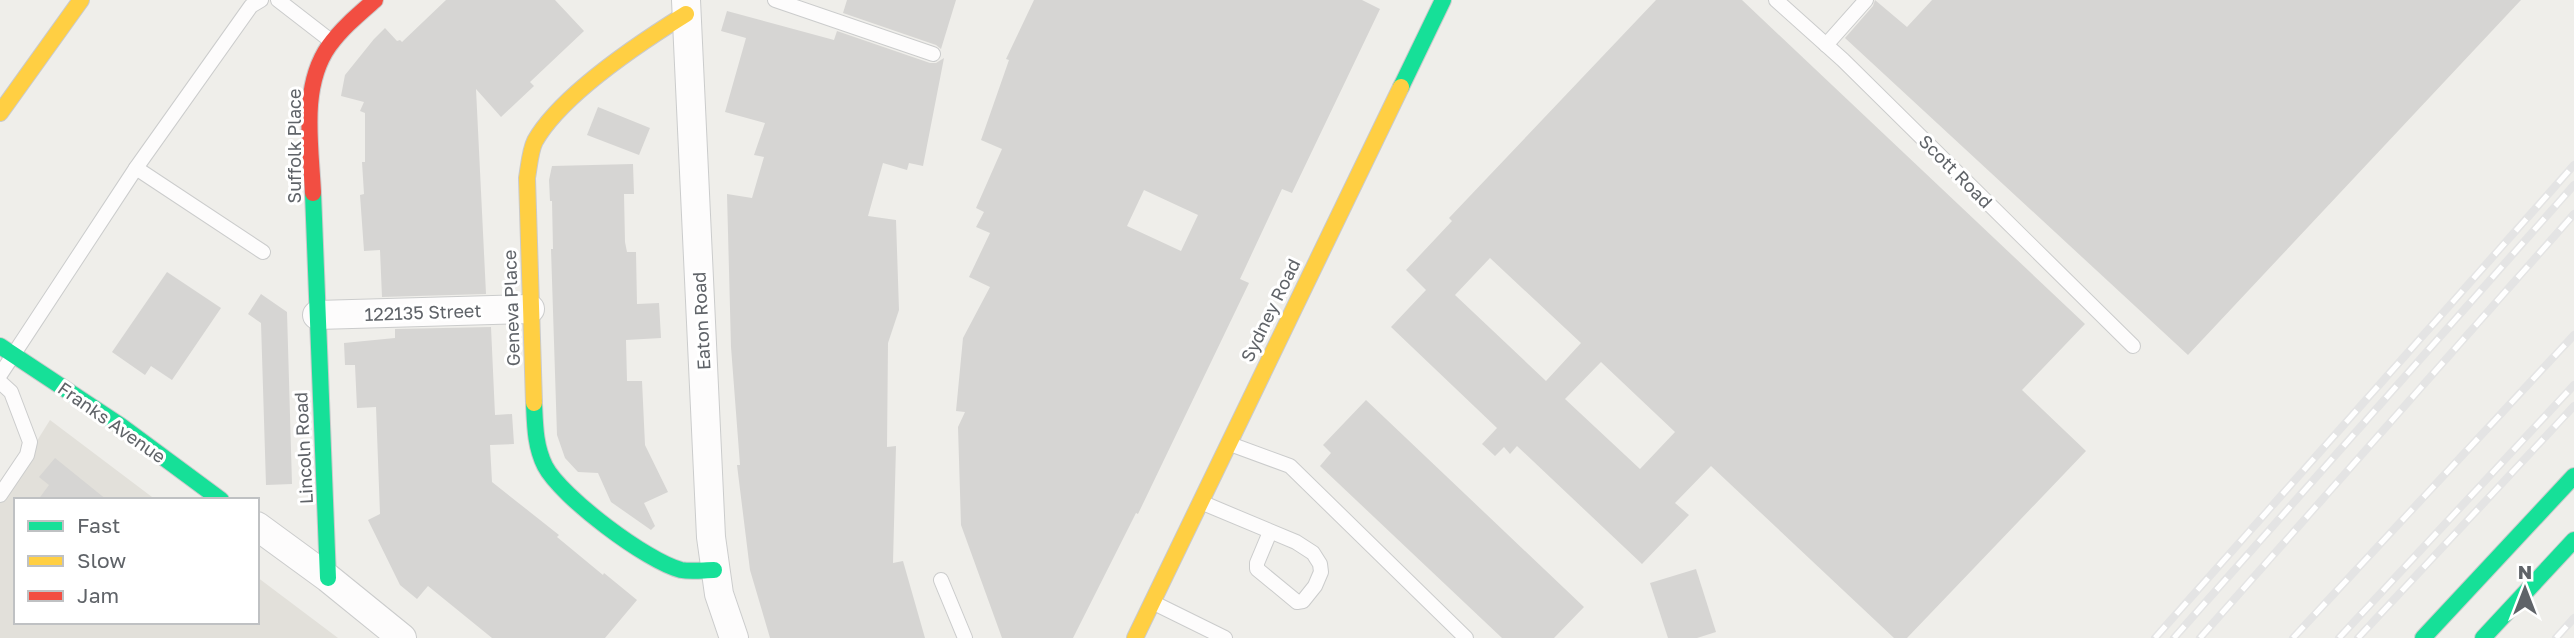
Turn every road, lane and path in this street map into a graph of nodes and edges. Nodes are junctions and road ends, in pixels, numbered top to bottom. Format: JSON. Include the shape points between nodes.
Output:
{"nodes":[{"id":1,"x":81,"y":0,"type":"edge"},
{"id":2,"x":261,"y":0,"type":"edge"},
{"id":3,"x":278,"y":0,"type":"edge"},
{"id":4,"x":375,"y":0,"type":"edge"},
{"id":5,"x":775,"y":0,"type":"edge"},
{"id":6,"x":1443,"y":0,"type":"edge"},
{"id":7,"x":1776,"y":0,"type":"edge"},
{"id":8,"x":1866,"y":0,"type":"edge"},
{"id":9,"x":686,"y":7,"type":"edge"},
{"id":10,"x":331,"y":41,"type":"junction"},
{"id":11,"x":1826,"y":45,"type":"junction"},
{"id":12,"x":933,"y":54,"type":"dead end"},
{"id":13,"x":4,"y":96,"type":"edge"},
{"id":14,"x":136,"y":168,"type":"junction"},
{"id":15,"x":263,"y":252,"type":"dead end"},
{"id":16,"x":530,"y":309,"type":"junction"},
{"id":17,"x":317,"y":316,"type":"junction"},
{"id":18,"x":2133,"y":346,"type":"dead end"},
{"id":19,"x":7,"y":350,"type":"edge"},
{"id":20,"x":0,"y":375,"type":"edge"},
{"id":21,"x":0,"y":383,"type":"edge"},
{"id":22,"x":1228,"y":443,"type":"junction"},
{"id":23,"x":2574,"y":476,"type":"edge"},
{"id":24,"x":0,"y":495,"type":"edge"},
{"id":25,"x":218,"y":498,"type":"edge"},
{"id":26,"x":1200,"y":501,"type":"junction"},
{"id":27,"x":259,"y":527,"type":"edge"},
{"id":28,"x":1270,"y":531,"type":"junction"},
{"id":29,"x":2574,"y":540,"type":"edge"},
{"id":30,"x":714,"y":570,"type":"junction"},
{"id":31,"x":328,"y":578,"type":"junction"},
{"id":32,"x":941,"y":580,"type":"dead end"},
{"id":33,"x":1152,"y":602,"type":"junction"},
{"id":34,"x":401,"y":638,"type":"edge"},
{"id":35,"x":734,"y":638,"type":"edge"},
{"id":36,"x":965,"y":638,"type":"edge"},
{"id":37,"x":1135,"y":638,"type":"edge"},
{"id":38,"x":1225,"y":638,"type":"edge"},
{"id":39,"x":1466,"y":638,"type":"edge"},
{"id":40,"x":2423,"y":638,"type":"edge"},
{"id":41,"x":2483,"y":638,"type":"edge"}],
"edges":[{"from":1,"to":13,"type":"main road"},
{"from":2,"to":14,"type":"lane","via":[[251,6]]},
{"from":3,"to":10,"type":"lane"},
{"from":4,"to":10,"type":"main road","name":"Suffolk Place"},
{"from":5,"to":12,"type":"lane"},
{"from":6,"to":22,"type":"main road","name":"Sydney Road"},
{"from":7,"to":11,"type":"lane","name":"Scott Road"},
{"from":8,"to":11,"type":"lane"},
{"from":9,"to":16,"type":"main road","name":"Geneva Place","via":[[560,110],[534,143],[527,178]]},
{"from":9,"to":30,"type":"street","name":"Eaton Road"},
{"from":10,"to":17,"type":"main road","name":"Suffolk Place","via":[[315,72],[310,111]]},
{"from":11,"to":18,"type":"lane","name":"Scott Road"},
{"from":14,"to":15,"type":"lane"},
{"from":14,"to":19,"type":"lane"},
{"from":16,"to":17,"type":"street","name":"122135 Street"},
{"from":16,"to":30,"type":"main road","name":"Geneva Place","via":[[535,438],[551,476],[646,555],[682,570]]},
{"from":17,"to":31,"type":"main road","name":"Lincoln Road"},
{"from":19,"to":20,"type":"lane"},
{"from":19,"to":25,"type":"main road","name":"Franks Avenue"},
{"from":21,"to":24,"type":"lane","via":[[11,392],[30,442],[27,455]]},
{"from":22,"to":26,"type":"main road","name":"Sydney Road"},
{"from":22,"to":39,"type":"lane","via":[[1290,466]]},
{"from":23,"to":40,"type":"main road"},
{"from":26,"to":28,"type":"lane"},
{"from":26,"to":33,"type":"main road","name":"Sydney Road"},
{"from":27,"to":31,"type":"street"},
{"from":28,"to":28,"type":"lane","via":[[1257,569],[1297,602],[1303,601],[1321,572],[1317,557]]},
{"from":29,"to":41,"type":"main road"},
{"from":30,"to":35,"type":"street","name":"Eaton Road"},
{"from":31,"to":34,"type":"street"},
{"from":32,"to":36,"type":"lane"},
{"from":33,"to":37,"type":"main road","name":"Sydney Road"},
{"from":33,"to":38,"type":"lane"}]}
